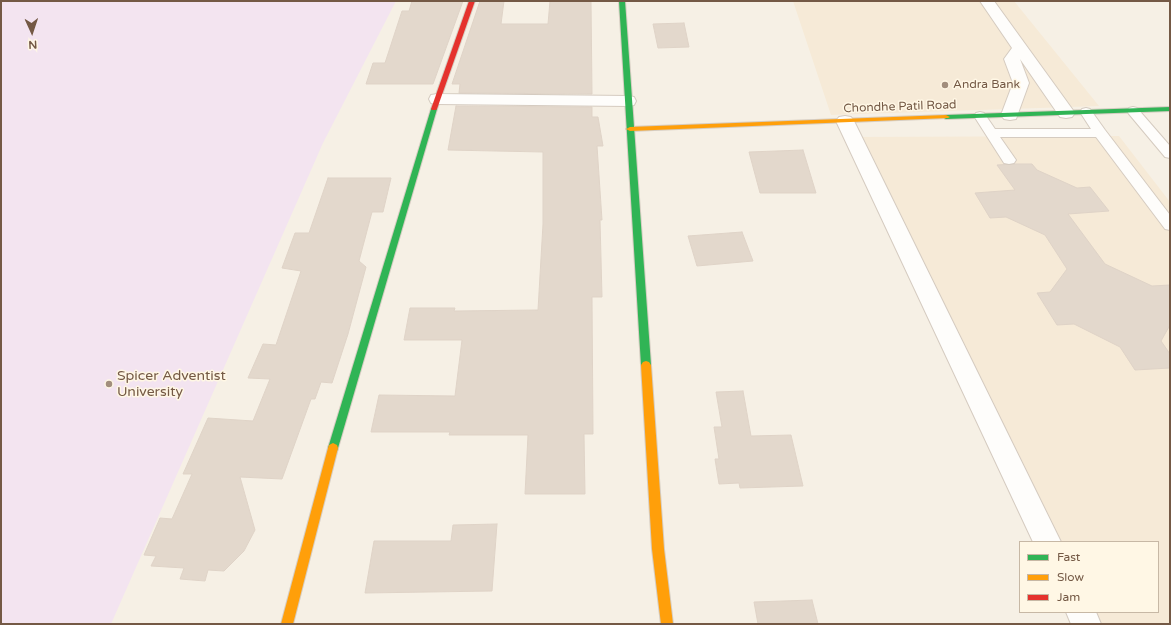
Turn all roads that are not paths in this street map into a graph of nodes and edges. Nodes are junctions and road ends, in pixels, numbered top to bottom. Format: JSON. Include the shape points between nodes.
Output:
{"nodes":[{"id":1,"x":472,"y":1,"type":"edge"},
{"id":2,"x":622,"y":1,"type":"edge"},
{"id":3,"x":987,"y":1,"type":"edge"},
{"id":4,"x":1020,"y":48,"type":"junction"},
{"id":5,"x":437,"y":99,"type":"junction"},
{"id":6,"x":628,"y":101,"type":"junction"},
{"id":7,"x":1170,"y":110,"type":"edge"},
{"id":8,"x":1134,"y":111,"type":"junction"},
{"id":9,"x":1086,"y":112,"type":"junction"},
{"id":10,"x":1066,"y":113,"type":"junction"},
{"id":11,"x":1010,"y":115,"type":"junction"},
{"id":12,"x":980,"y":116,"type":"junction"},
{"id":13,"x":845,"y":121,"type":"junction"},
{"id":14,"x":630,"y":129,"type":"junction"},
{"id":15,"x":991,"y":133,"type":"junction"},
{"id":16,"x":1100,"y":133,"type":"junction"},
{"id":17,"x":1170,"y":154,"type":"edge"},
{"id":18,"x":1009,"y":160,"type":"dead end"},
{"id":19,"x":1170,"y":225,"type":"edge"},
{"id":20,"x":1047,"y":541,"type":"edge"},
{"id":21,"x":1080,"y":613,"type":"edge"},
{"id":22,"x":287,"y":624,"type":"edge"},
{"id":23,"x":667,"y":624,"type":"edge"},
{"id":24,"x":1086,"y":624,"type":"edge"}],
"edges":[{"from":1,"to":5,"type":"street"},
{"from":2,"to":6,"type":"street"},
{"from":3,"to":4,"type":"street"},
{"from":4,"to":10,"type":"street"},
{"from":4,"to":11,"type":"street","via":[[1012,59],[1021,83]]},
{"from":5,"to":6,"type":"street"},
{"from":5,"to":22,"type":"street","via":[[329,462]]},
{"from":6,"to":14,"type":"street"},
{"from":7,"to":8,"type":"street","name":"Chondhe Patil Road"},
{"from":8,"to":9,"type":"street","name":"Chondhe Patil Road"},
{"from":8,"to":17,"type":"lane"},
{"from":9,"to":10,"type":"street","name":"Chondhe Patil Road"},
{"from":9,"to":16,"type":"lane"},
{"from":10,"to":11,"type":"street","name":"Chondhe Patil Road"},
{"from":11,"to":12,"type":"street","name":"Chondhe Patil Road"},
{"from":12,"to":13,"type":"street","name":"Chondhe Patil Road"},
{"from":12,"to":15,"type":"lane"},
{"from":13,"to":14,"type":"street","name":"Chondhe Patil Road"},
{"from":13,"to":20,"type":"street"},
{"from":14,"to":23,"type":"street","via":[[658,541]]},
{"from":15,"to":16,"type":"lane"},
{"from":15,"to":18,"type":"lane"},
{"from":16,"to":19,"type":"lane"},
{"from":21,"to":24,"type":"street"}]}
